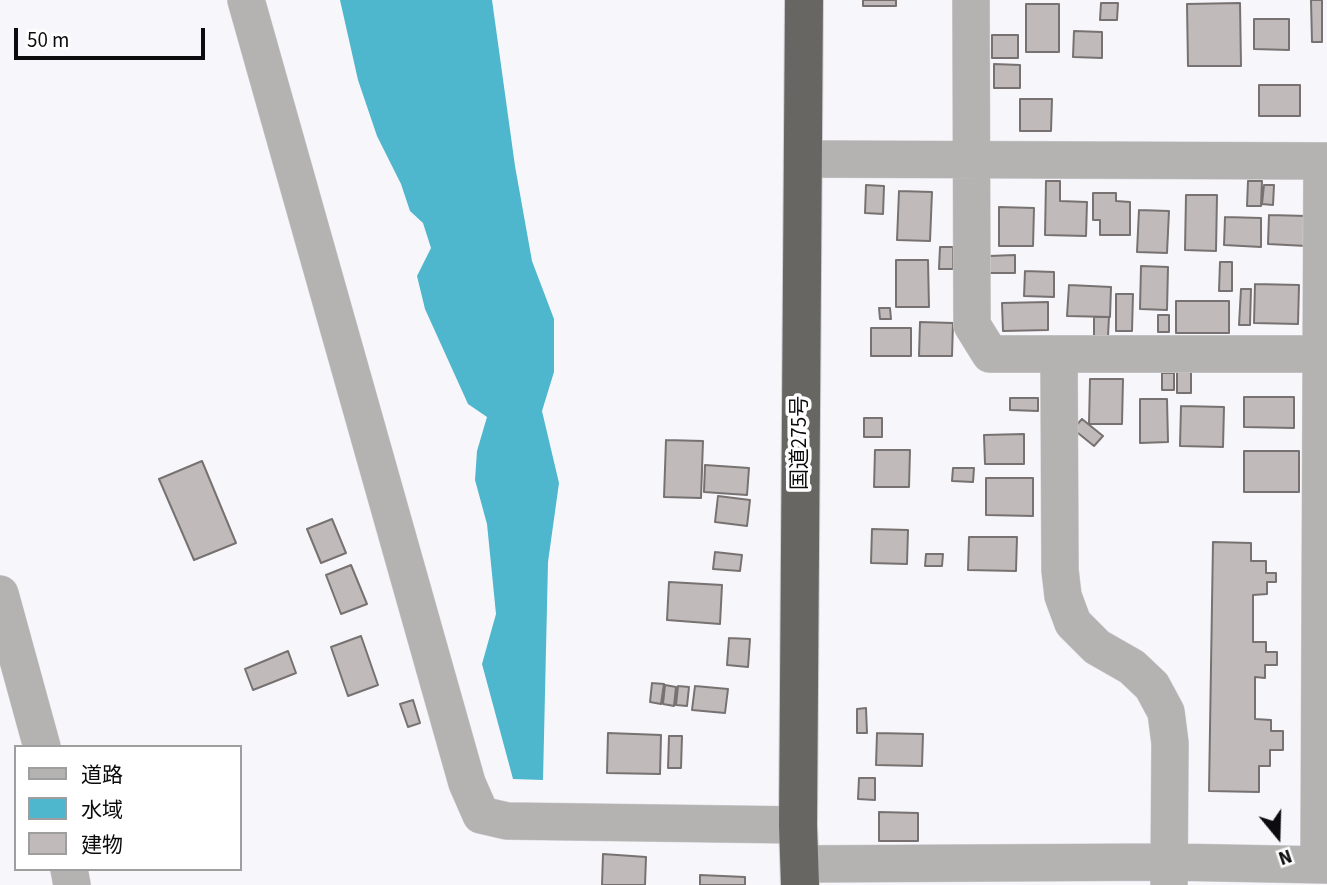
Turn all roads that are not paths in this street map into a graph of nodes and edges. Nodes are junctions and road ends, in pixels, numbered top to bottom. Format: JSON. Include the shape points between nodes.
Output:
{"nodes":[{"id":1,"x":246,"y":0,"type":"edge"},
{"id":2,"x":803,"y":0,"type":"edge"},
{"id":3,"x":971,"y":0,"type":"edge"},
{"id":4,"x":803,"y":159,"type":"junction"},
{"id":5,"x":970,"y":160,"type":"junction"},
{"id":6,"x":1325,"y":161,"type":"edge"},
{"id":7,"x":1325,"y":354,"type":"edge"},
{"id":8,"x":1059,"y":356,"type":"junction"},
{"id":9,"x":0,"y":594,"type":"edge"},
{"id":10,"x":41,"y":745,"type":"edge"},
{"id":11,"x":798,"y":825,"type":"junction"},
{"id":12,"x":1323,"y":865,"type":"edge"},
{"id":13,"x":800,"y":874,"type":"edge"},
{"id":14,"x":939,"y":874,"type":"edge"},
{"id":15,"x":1169,"y":874,"type":"edge"}],
"edges":[{"from":1,"to":11,"type":"street","via":[[464,770],[481,815],[507,821]]},
{"from":2,"to":4,"type":"highway","name":"国道275号"},
{"from":3,"to":5,"type":"street"},
{"from":4,"to":5,"type":"street"},
{"from":4,"to":11,"type":"highway","name":"国道275号"},
{"from":5,"to":6,"type":"street"},
{"from":5,"to":8,"type":"street","via":[[972,325],[990,354]]},
{"from":6,"to":7,"type":"street"},
{"from":7,"to":8,"type":"street"},
{"from":7,"to":12,"type":"street"},
{"from":8,"to":15,"type":"street","via":[[1063,596],[1073,623],[1097,647],[1132,667],[1152,686],[1166,712]]},
{"from":9,"to":10,"type":"street"},
{"from":11,"to":13,"type":"highway","name":"国道275号"},
{"from":12,"to":15,"type":"street"},
{"from":13,"to":14,"type":"street"},
{"from":14,"to":15,"type":"street"}]}
